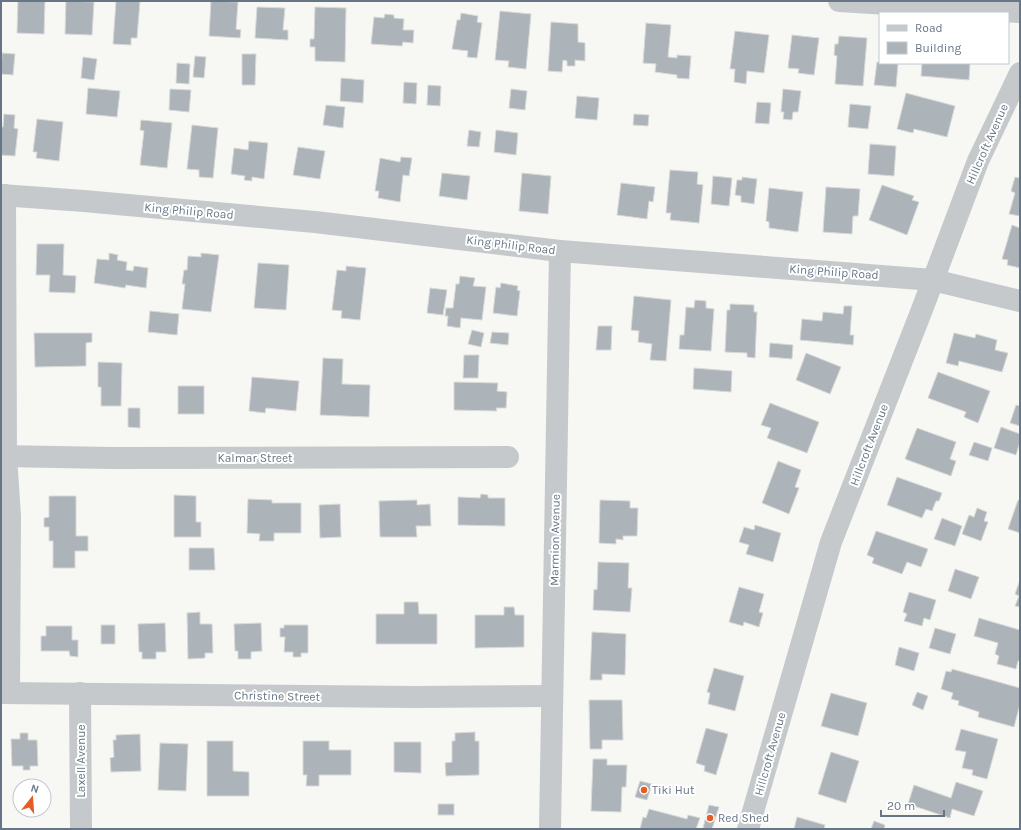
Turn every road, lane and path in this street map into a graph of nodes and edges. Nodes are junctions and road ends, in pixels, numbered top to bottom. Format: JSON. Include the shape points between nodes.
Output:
{"nodes":[{"id":1,"x":839,"y":1,"type":"edge"},
{"id":2,"x":1020,"y":12,"type":"edge"},
{"id":3,"x":1020,"y":73,"type":"edge"},
{"id":4,"x":3,"y":195,"type":"edge"},
{"id":5,"x":560,"y":251,"type":"junction"},
{"id":6,"x":933,"y":280,"type":"junction"},
{"id":7,"x":1020,"y":301,"type":"edge"},
{"id":8,"x":4,"y":456,"type":"edge"},
{"id":9,"x":508,"y":457,"type":"dead end"},
{"id":10,"x":5,"y":693,"type":"edge"},
{"id":11,"x":80,"y":693,"type":"junction"},
{"id":12,"x":552,"y":696,"type":"junction"},
{"id":13,"x":81,"y":829,"type":"edge"},
{"id":14,"x":550,"y":829,"type":"edge"},
{"id":15,"x":748,"y":829,"type":"edge"}],
"edges":[{"from":1,"to":2,"type":"street"},
{"from":3,"to":6,"type":"street","name":"Hillcroft Avenue","via":[[978,161]]},
{"from":4,"to":5,"type":"street","name":"King Philip Road","via":[[315,222]]},
{"from":4,"to":8,"type":"street"},
{"from":5,"to":6,"type":"street","name":"King Philip Road"},
{"from":5,"to":12,"type":"street","name":"Marmion Avenue"},
{"from":6,"to":7,"type":"street","name":"King Philip Road"},
{"from":6,"to":15,"type":"street","name":"Hillcroft Avenue","via":[[831,542]]},
{"from":8,"to":9,"type":"street","name":"Kalmar Street"},
{"from":8,"to":10,"type":"street","via":[[10,516]]},
{"from":10,"to":11,"type":"street","name":"Christine Street"},
{"from":11,"to":12,"type":"street","name":"Christine Street"},
{"from":11,"to":13,"type":"street","name":"Laxell Avenue"},
{"from":12,"to":14,"type":"street","name":"Marmion Avenue"}]}
